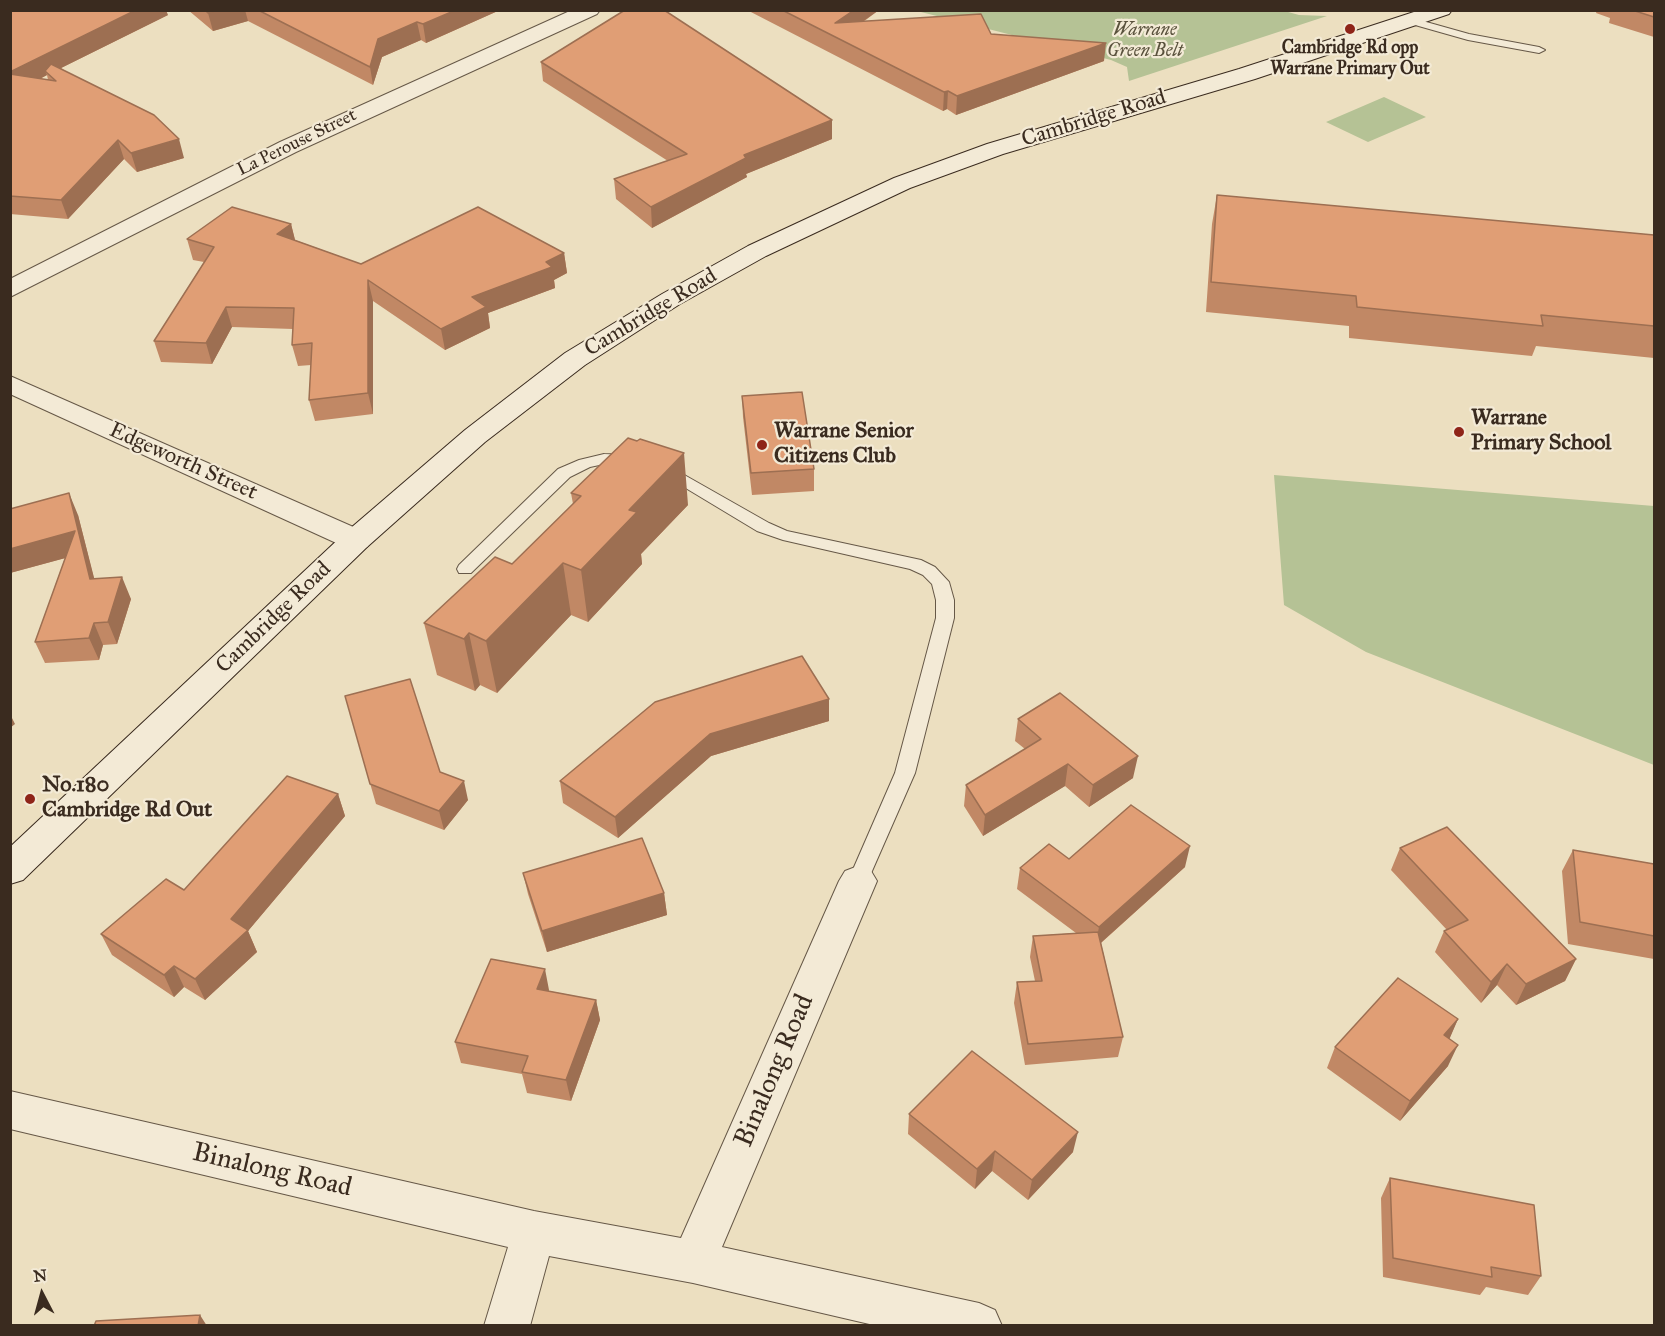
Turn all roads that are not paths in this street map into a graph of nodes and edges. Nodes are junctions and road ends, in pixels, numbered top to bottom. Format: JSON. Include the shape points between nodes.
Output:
{"nodes":[{"id":1,"x":590,"y":10,"type":"edge"},
{"id":2,"x":1442,"y":10,"type":"edge"},
{"id":3,"x":1412,"y":21,"type":"junction"},
{"id":4,"x":1539,"y":50,"type":"dead end"},
{"id":5,"x":10,"y":289,"type":"edge"},
{"id":6,"x":10,"y":384,"type":"edge"},
{"id":7,"x":356,"y":540,"type":"junction"},
{"id":8,"x":465,"y":568,"type":"dead end"},
{"id":9,"x":10,"y":870,"type":"edge"},
{"id":10,"x":858,"y":881,"type":"joint"},
{"id":11,"x":10,"y":1110,"type":"edge"},
{"id":12,"x":534,"y":1232,"type":"junction"},
{"id":13,"x":693,"y":1262,"type":"junction"},
{"id":14,"x":507,"y":1326,"type":"edge"},
{"id":15,"x":979,"y":1326,"type":"edge"}],
"edges":[{"from":1,"to":5,"type":"street","name":"La Perouse Street","via":[[288,147]]},
{"from":2,"to":3,"type":"street","name":"Cambridge Road"},
{"from":3,"to":4,"type":"lane","via":[[1468,37]]},
{"from":3,"to":7,"type":"street","name":"Cambridge Road","via":[[995,149],[834,213],[681,294],[574,359],[482,430]]},
{"from":6,"to":7,"type":"street","name":"Edgeworth Street"},
{"from":7,"to":9,"type":"street","name":"Cambridge Road"},
{"from":8,"to":10,"type":"lane","via":[[564,473],[604,459],[648,463],[783,535],[915,564],[929,571],[940,582],[945,618],[905,773]]},
{"from":10,"to":13,"type":"street","name":"Binalong Road"},
{"from":11,"to":12,"type":"street","name":"Binalong Road"},
{"from":12,"to":13,"type":"street","name":"Binalong Road"},
{"from":12,"to":14,"type":"street"},
{"from":13,"to":15,"type":"street","name":"Binalong Road"}]}
